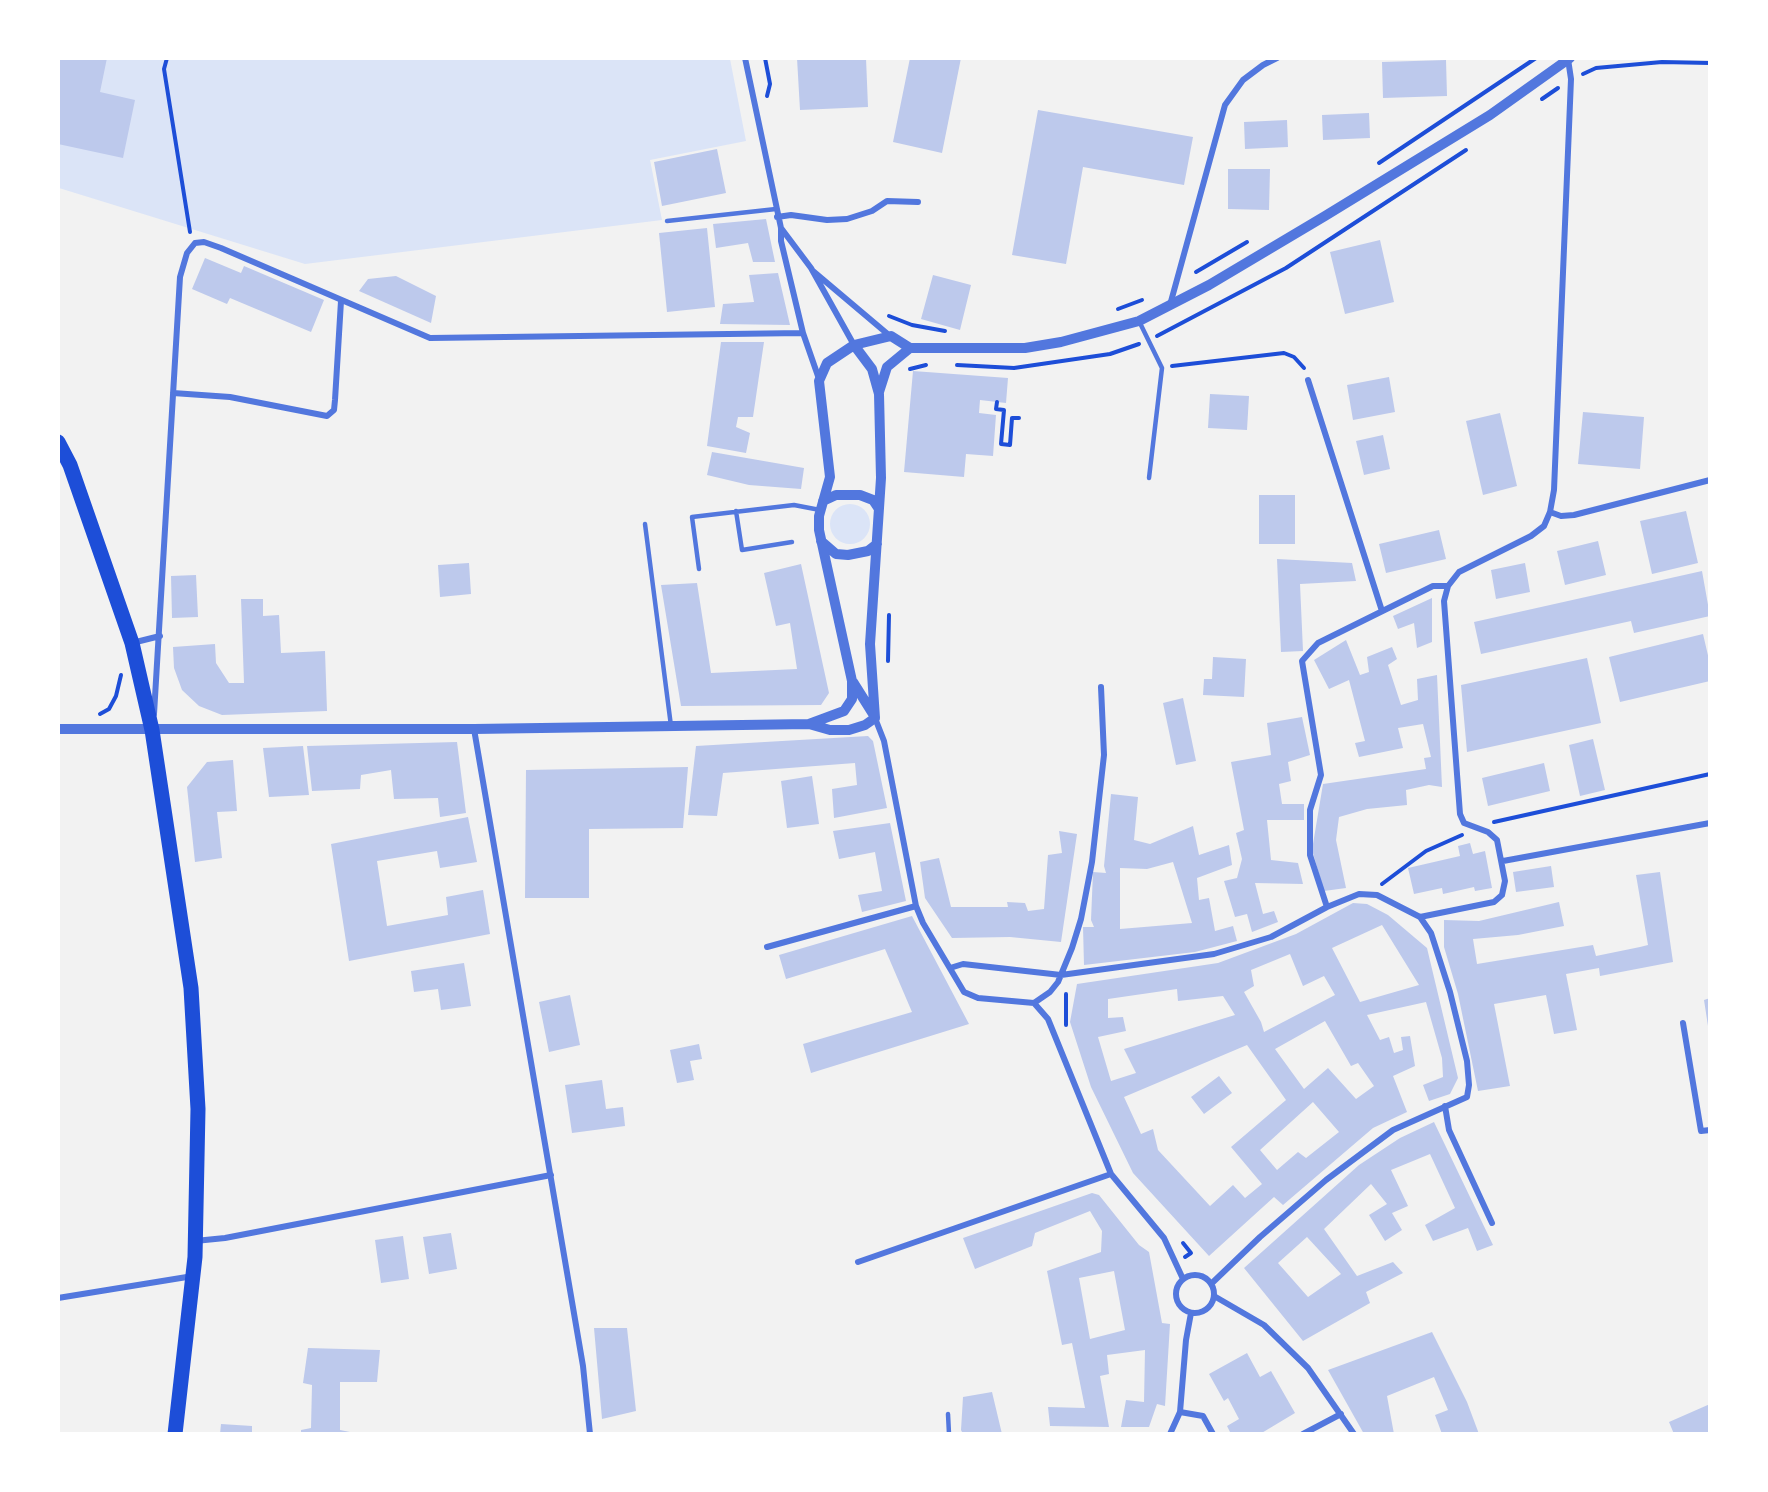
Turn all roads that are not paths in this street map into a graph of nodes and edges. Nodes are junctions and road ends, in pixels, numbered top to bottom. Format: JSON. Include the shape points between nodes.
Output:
{"nodes":[{"id":1,"x":745,"y":58,"type":"edge"},
{"id":2,"x":1277,"y":58,"type":"edge"},
{"id":3,"x":1569,"y":59,"type":"edge"},
{"id":4,"x":918,"y":202,"type":"dead end"},
{"id":5,"x":777,"y":209,"type":"junction"},
{"id":6,"x":777,"y":217,"type":"junction"},
{"id":7,"x":667,"y":221,"type":"dead end"},
{"id":8,"x":781,"y":228,"type":"junction"},
{"id":9,"x":811,"y":268,"type":"junction"},
{"id":10,"x":341,"y":301,"type":"junction"},
{"id":11,"x":1170,"y":306,"type":"junction"},
{"id":12,"x":1139,"y":321,"type":"junction"},
{"id":13,"x":803,"y":333,"type":"junction"},
{"id":14,"x":891,"y":336,"type":"junction"},
{"id":15,"x":854,"y":345,"type":"junction"},
{"id":16,"x":910,"y":348,"type":"junction"},
{"id":17,"x":1308,"y":380,"type":"road end"},
{"id":18,"x":819,"y":381,"type":"junction"},
{"id":19,"x":173,"y":393,"type":"junction"},
{"id":20,"x":879,"y":394,"type":"junction"},
{"id":21,"x":58,"y":442,"type":"edge"},
{"id":22,"x":1149,"y":478,"type":"dead end"},
{"id":23,"x":1710,"y":480,"type":"edge"},
{"id":24,"x":821,"y":505,"type":"junction"},
{"id":25,"x":879,"y":509,"type":"junction"},
{"id":26,"x":736,"y":511,"type":"junction"},
{"id":27,"x":1550,"y":512,"type":"junction"},
{"id":28,"x":645,"y":524,"type":"dead end"},
{"id":29,"x":821,"y":541,"type":"junction"},
{"id":30,"x":792,"y":542,"type":"dead end"},
{"id":31,"x":877,"y":544,"type":"junction"},
{"id":32,"x":699,"y":569,"type":"dead end"},
{"id":33,"x":1448,"y":586,"type":"junction"},
{"id":34,"x":1382,"y":611,"type":"junction"},
{"id":35,"x":160,"y":636,"type":"junction"},
{"id":36,"x":132,"y":643,"type":"junction"},
{"id":37,"x":852,"y":681,"type":"junction"},
{"id":38,"x":1101,"y":687,"type":"dead end"},
{"id":39,"x":875,"y":718,"type":"junction"},
{"id":40,"x":809,"y":724,"type":"junction"},
{"id":41,"x":671,"y":726,"type":"junction"},
{"id":42,"x":58,"y":729,"type":"edge"},
{"id":43,"x":474,"y":729,"type":"junction"},
{"id":44,"x":152,"y":730,"type":"junction"},
{"id":45,"x":1710,"y":824,"type":"edge"},
{"id":46,"x":1503,"y":861,"type":"junction"},
{"id":47,"x":916,"y":906,"type":"junction"},
{"id":48,"x":1327,"y":908,"type":"junction"},
{"id":49,"x":1420,"y":917,"type":"junction"},
{"id":50,"x":767,"y":947,"type":"dead end"},
{"id":51,"x":950,"y":968,"type":"junction"},
{"id":52,"x":1060,"y":975,"type":"junction"},
{"id":53,"x":1034,"y":1003,"type":"junction"},
{"id":54,"x":1683,"y":1023,"type":"dead end"},
{"id":55,"x":1445,"y":1106,"type":"junction"},
{"id":56,"x":1710,"y":1130,"type":"edge"},
{"id":57,"x":1111,"y":1174,"type":"junction"},
{"id":58,"x":551,"y":1175,"type":"junction"},
{"id":59,"x":1492,"y":1223,"type":"dead end"},
{"id":60,"x":195,"y":1241,"type":"junction"},
{"id":61,"x":858,"y":1262,"type":"dead end"},
{"id":62,"x":193,"y":1276,"type":"junction"},
{"id":63,"x":1183,"y":1279,"type":"junction"},
{"id":64,"x":1211,"y":1284,"type":"junction"},
{"id":65,"x":1214,"y":1296,"type":"junction"},
{"id":66,"x":58,"y":1298,"type":"edge"},
{"id":67,"x":1191,"y":1313,"type":"junction"},
{"id":68,"x":1180,"y":1412,"type":"junction"},
{"id":69,"x":948,"y":1414,"type":"dead end"},
{"id":70,"x":1341,"y":1414,"type":"junction"},
{"id":71,"x":175,"y":1434,"type":"edge"},
{"id":72,"x":590,"y":1434,"type":"edge"},
{"id":73,"x":949,"y":1434,"type":"edge"},
{"id":74,"x":1170,"y":1434,"type":"edge"},
{"id":75,"x":1213,"y":1434,"type":"edge"},
{"id":76,"x":1303,"y":1434,"type":"edge"},
{"id":77,"x":1354,"y":1434,"type":"edge"}],
"edges":[{"from":1,"to":5,"type":"street"},
{"from":2,"to":11,"type":"street","via":[[1243,80],[1225,105]]},
{"from":3,"to":11,"type":"street","via":[[1490,115]]},
{"from":3,"to":27,"type":"street","via":[[1554,490]]},
{"from":4,"to":6,"type":"street","via":[[887,201],[847,219],[790,214]]},
{"from":5,"to":6,"type":"street"},
{"from":5,"to":7,"type":"lane"},
{"from":6,"to":8,"type":"street"},
{"from":8,"to":9,"type":"street"},
{"from":8,"to":13,"type":"street"},
{"from":9,"to":14,"type":"street"},
{"from":9,"to":15,"type":"street"},
{"from":10,"to":13,"type":"street","via":[[442,340]]},
{"from":10,"to":19,"type":"street","via":[[335,400],[327,416],[230,397]]},
{"from":10,"to":19,"type":"street","via":[[221,248],[195,243],[187,253],[180,277]]},
{"from":11,"to":12,"type":"street"},
{"from":12,"to":16,"type":"street","via":[[1025,348]]},
{"from":12,"to":22,"type":"lane","via":[[1162,368]]},
{"from":13,"to":18,"type":"street"},
{"from":14,"to":15,"type":"street"},
{"from":14,"to":16,"type":"street"},
{"from":15,"to":18,"type":"street","via":[[827,363]]},
{"from":15,"to":20,"type":"street","via":[[872,369]]},
{"from":16,"to":20,"type":"street","via":[[887,367]]},
{"from":17,"to":34,"type":"street"},
{"from":18,"to":24,"type":"street","via":[[830,477]]},
{"from":19,"to":35,"type":"street"},
{"from":20,"to":25,"type":"street"},
{"from":21,"to":36,"type":"main road"},
{"from":23,"to":27,"type":"street","via":[[1574,515]]},
{"from":24,"to":25,"type":"street","via":[[836,495],[860,495],[873,500]]},
{"from":24,"to":26,"type":"lane"},
{"from":24,"to":29,"type":"street"},
{"from":25,"to":31,"type":"street"},
{"from":26,"to":30,"type":"lane","via":[[742,550]]},
{"from":26,"to":32,"type":"lane","via":[[692,517]]},
{"from":27,"to":33,"type":"street","via":[[1544,526],[1531,536],[1459,572]]},
{"from":28,"to":41,"type":"lane"},
{"from":29,"to":31,"type":"street","via":[[836,554],[848,555],[868,551]]},
{"from":29,"to":37,"type":"street"},
{"from":31,"to":39,"type":"street","via":[[870,644]]},
{"from":33,"to":34,"type":"street","via":[[1433,586]]},
{"from":33,"to":46,"type":"street","via":[[1444,616],[1460,814],[1464,823],[1494,835]]},
{"from":34,"to":48,"type":"street","via":[[1318,643],[1302,661],[1321,775],[1310,810],[1310,855]]},
{"from":35,"to":36,"type":"street"},
{"from":35,"to":44,"type":"street"},
{"from":36,"to":44,"type":"main road"},
{"from":37,"to":39,"type":"street"},
{"from":37,"to":40,"type":"street","via":[[850,706]]},
{"from":38,"to":52,"type":"street","via":[[1104,755],[1092,862],[1075,938]]},
{"from":39,"to":40,"type":"street","via":[[849,730]]},
{"from":39,"to":47,"type":"street","via":[[884,741]]},
{"from":40,"to":41,"type":"street"},
{"from":41,"to":43,"type":"street"},
{"from":42,"to":44,"type":"street"},
{"from":43,"to":44,"type":"street"},
{"from":43,"to":58,"type":"street"},
{"from":44,"to":60,"type":"main road","via":[[191,988],[198,1109]]},
{"from":45,"to":46,"type":"street"},
{"from":46,"to":49,"type":"street","via":[[1502,895],[1494,902]]},
{"from":47,"to":50,"type":"street"},
{"from":47,"to":51,"type":"street"},
{"from":48,"to":49,"type":"street","via":[[1369,893]]},
{"from":48,"to":52,"type":"street","via":[[1271,937],[1214,954]]},
{"from":49,"to":55,"type":"street","via":[[1431,933],[1467,1061],[1467,1097]]},
{"from":51,"to":52,"type":"street","via":[[963,964]]},
{"from":51,"to":53,"type":"street","via":[[971,997]]},
{"from":52,"to":53,"type":"street","via":[[1055,987]]},
{"from":53,"to":57,"type":"street","via":[[1048,1019]]},
{"from":54,"to":56,"type":"street","via":[[1701,1131]]},
{"from":55,"to":59,"type":"street","via":[[1449,1130]]},
{"from":55,"to":64,"type":"street","via":[[1393,1130],[1336,1173]]},
{"from":57,"to":61,"type":"street"},
{"from":57,"to":63,"type":"street","via":[[1164,1238]]},
{"from":58,"to":60,"type":"street"},
{"from":58,"to":72,"type":"street","via":[[583,1366]]},
{"from":60,"to":62,"type":"main road"},
{"from":62,"to":66,"type":"street"},
{"from":62,"to":71,"type":"main road"},
{"from":63,"to":64,"type":"street","via":[[1195,1275]]},
{"from":63,"to":67,"type":"street","via":[[1176,1296],[1181,1307]]},
{"from":64,"to":65,"type":"street"},
{"from":65,"to":67,"type":"street","via":[[1209,1308]]},
{"from":65,"to":70,"type":"street","via":[[1264,1325],[1308,1368]]},
{"from":67,"to":68,"type":"street"},
{"from":68,"to":74,"type":"street"},
{"from":68,"to":75,"type":"street","via":[[1203,1416]]},
{"from":69,"to":73,"type":"lane"},
{"from":70,"to":76,"type":"street"},
{"from":70,"to":77,"type":"street"}]}
